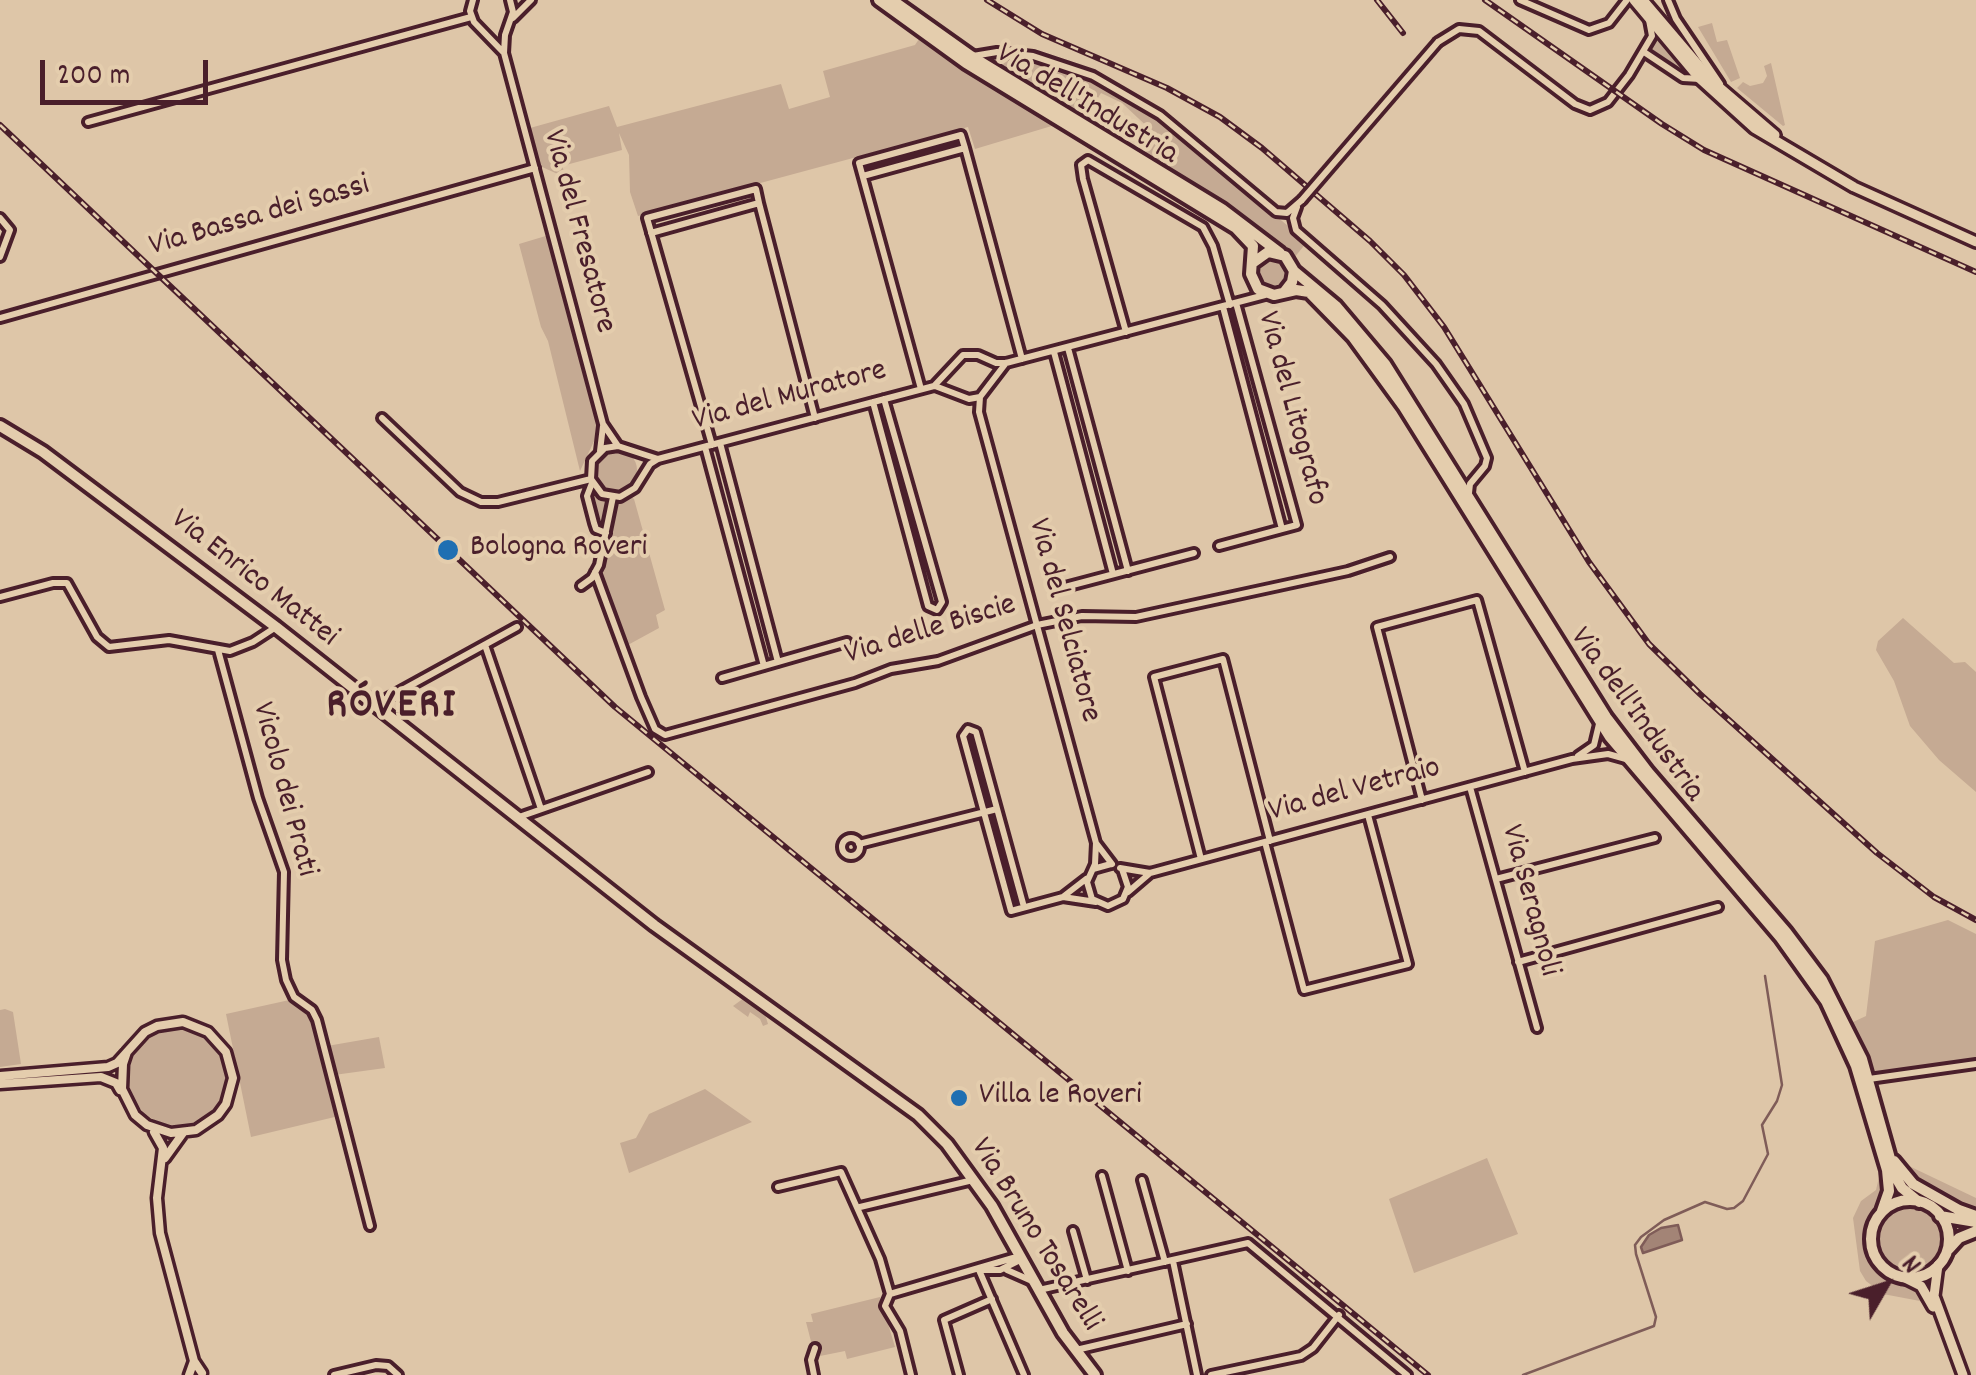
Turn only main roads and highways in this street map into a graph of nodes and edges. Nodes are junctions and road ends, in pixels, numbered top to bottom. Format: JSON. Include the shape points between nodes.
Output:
{"nodes":[{"id":1,"x":879,"y":0,"type":"edge"},
{"id":2,"x":892,"y":0,"type":"edge"},
{"id":3,"x":1630,"y":0,"type":"edge"},
{"id":4,"x":1643,"y":0,"type":"edge"},
{"id":5,"x":1804,"y":158,"type":"junction"},
{"id":6,"x":1976,"y":242,"type":"edge"},
{"id":7,"x":1280,"y":253,"type":"junction"},
{"id":8,"x":1254,"y":262,"type":"junction"},
{"id":9,"x":1294,"y":271,"type":"junction"},
{"id":10,"x":1274,"y":294,"type":"junction"},
{"id":11,"x":0,"y":426,"type":"edge"},
{"id":12,"x":1614,"y":738,"type":"junction"},
{"id":13,"x":929,"y":1125,"type":"joint"},
{"id":14,"x":1890,"y":1151,"type":"junction"},
{"id":15,"x":1918,"y":1202,"type":"junction"},
{"id":16,"x":1882,"y":1212,"type":"junction"},
{"id":17,"x":1940,"y":1216,"type":"junction"},
{"id":18,"x":1976,"y":1219,"type":"edge"},
{"id":19,"x":1976,"y":1231,"type":"edge"},
{"id":20,"x":1946,"y":1254,"type":"junction"},
{"id":21,"x":1938,"y":1266,"type":"junction"},
{"id":22,"x":1905,"y":1278,"type":"junction"},
{"id":23,"x":1095,"y":1375,"type":"edge"},
{"id":24,"x":1960,"y":1375,"type":"edge"}],
"edges":[{"from":1,"to":8,"type":"main road","name":"Via dell'Industria","via":[[966,62],[1236,228],[1252,243]]},
{"from":2,"to":7,"type":"main road","name":"Via dell'Industria","via":[[971,56],[1222,209]]},
{"from":3,"to":5,"type":"main road","via":[[1700,79],[1754,128]]},
{"from":4,"to":5,"type":"main road","via":[[1729,97]]},
{"from":5,"to":6,"type":"main road"},
{"from":7,"to":8,"type":"main road"},
{"from":7,"to":9,"type":"main road"},
{"from":8,"to":10,"type":"main road","via":[[1258,290]]},
{"from":9,"to":10,"type":"main road","via":[[1292,282]]},
{"from":9,"to":12,"type":"main road","name":"Via dell'Industria","via":[[1336,306],[1385,364]]},
{"from":10,"to":12,"type":"main road","name":"Via dell'Industria","via":[[1313,294],[1375,364]]},
{"from":11,"to":13,"type":"main road","name":"Via Enrico Mattei","via":[[276,627],[666,933]]},
{"from":12,"to":14,"type":"main road","name":"Via dell'Industria","via":[[1811,964],[1844,1018]]},
{"from":12,"to":16,"type":"main road","name":"Via dell'Industria","via":[[1826,1001],[1856,1066],[1887,1170]]},
{"from":13,"to":23,"type":"main road","name":"Via Bruno Tosarelli","via":[[974,1180]]},
{"from":14,"to":15,"type":"main road","name":"Via dell'Industria","via":[[1898,1182]]},
{"from":14,"to":18,"type":"main road","via":[[1913,1184]]},
{"from":15,"to":16,"type":"main road","via":[[1899,1202]]},
{"from":15,"to":17,"type":"main road"},
{"from":16,"to":22,"type":"main road","via":[[1872,1228],[1872,1247],[1880,1264]]},
{"from":17,"to":18,"type":"main road"},
{"from":17,"to":20,"type":"main road"},
{"from":19,"to":20,"type":"main road"},
{"from":20,"to":21,"type":"main road"},
{"from":21,"to":22,"type":"main road"},
{"from":21,"to":24,"type":"main road","via":[[1934,1296]]},
{"from":22,"to":24,"type":"main road","via":[[1928,1297]]}]}
